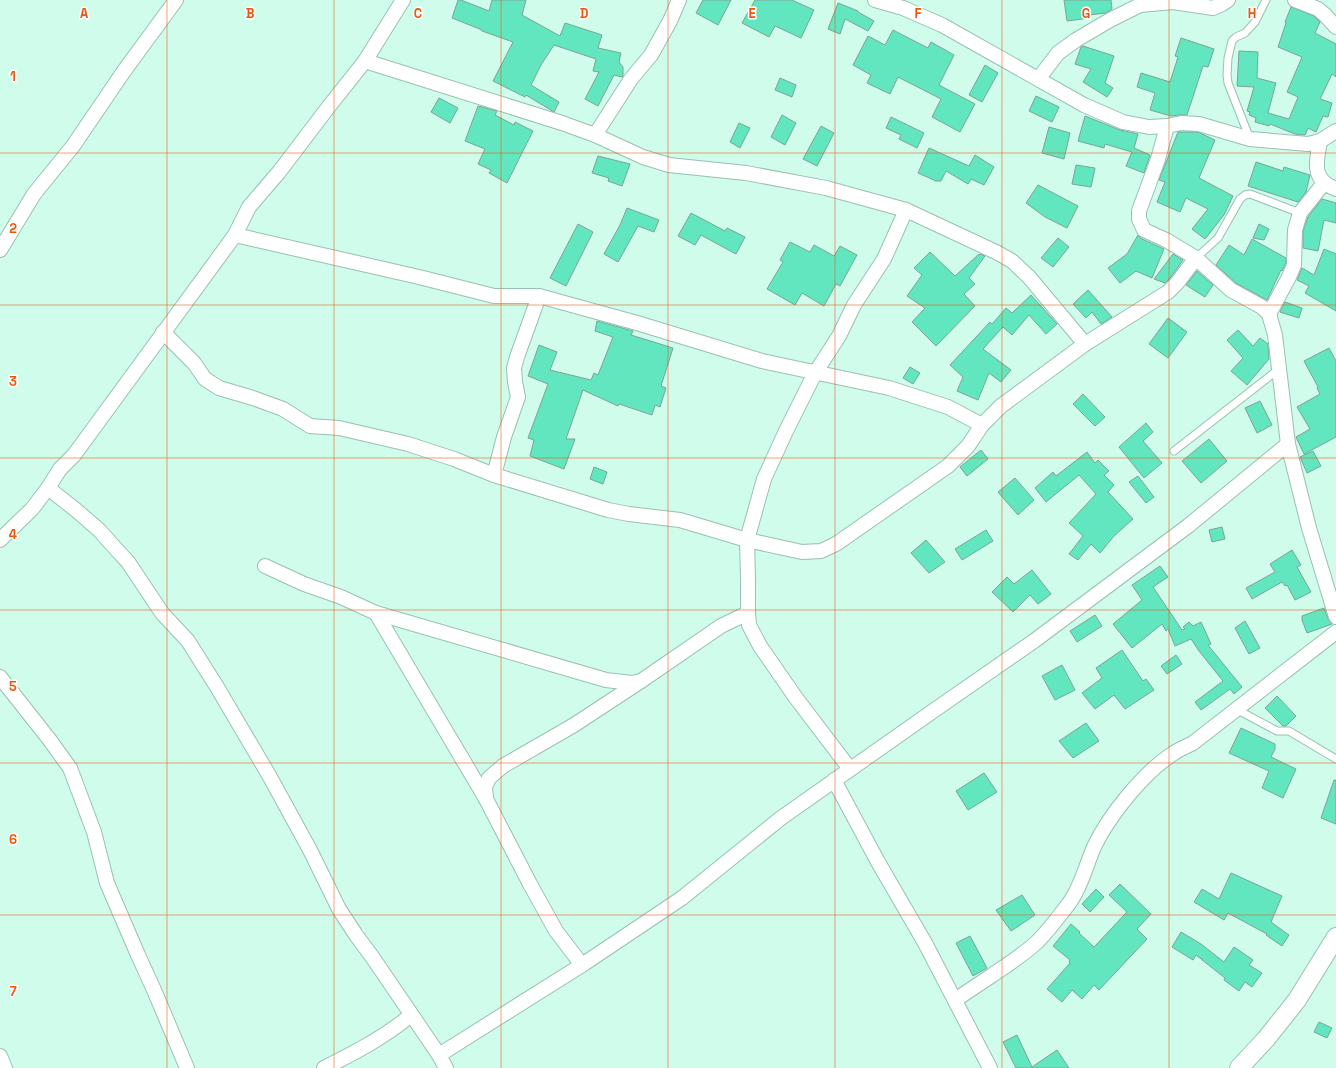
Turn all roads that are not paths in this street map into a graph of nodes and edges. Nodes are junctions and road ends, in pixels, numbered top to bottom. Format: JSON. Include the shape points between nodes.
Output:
{"nodes":[{"id":1,"x":176,"y":0,"type":"edge"},
{"id":2,"x":403,"y":0,"type":"edge"},
{"id":3,"x":679,"y":0,"type":"edge"},
{"id":4,"x":874,"y":0,"type":"edge"},
{"id":5,"x":1228,"y":0,"type":"edge"},
{"id":6,"x":1266,"y":0,"type":"edge"},
{"id":7,"x":1295,"y":0,"type":"edge"},
{"id":8,"x":1336,"y":28,"type":"edge"},
{"id":9,"x":365,"y":61,"type":"junction"},
{"id":10,"x":1039,"y":78,"type":"junction"},
{"id":11,"x":1167,"y":126,"type":"junction"},
{"id":12,"x":595,"y":135,"type":"junction"},
{"id":13,"x":1330,"y":136,"type":"edge"},
{"id":14,"x":1250,"y":139,"type":"junction"},
{"id":15,"x":1330,"y":186,"type":"edge"},
{"id":16,"x":906,"y":210,"type":"junction"},
{"id":17,"x":1300,"y":213,"type":"junction"},
{"id":18,"x":235,"y":234,"type":"junction"},
{"id":19,"x":0,"y":250,"type":"edge"},
{"id":20,"x":1196,"y":258,"type":"junction"},
{"id":21,"x":538,"y":296,"type":"junction"},
{"id":22,"x":1269,"y":314,"type":"junction"},
{"id":23,"x":163,"y":332,"type":"junction"},
{"id":24,"x":1085,"y":344,"type":"junction"},
{"id":25,"x":1279,"y":369,"type":"junction"},
{"id":26,"x":815,"y":373,"type":"junction"},
{"id":27,"x":982,"y":426,"type":"junction"},
{"id":28,"x":1288,"y":444,"type":"junction"},
{"id":29,"x":1174,"y":451,"type":"dead end"},
{"id":30,"x":494,"y":475,"type":"junction"},
{"id":31,"x":48,"y":488,"type":"junction"},
{"id":32,"x":0,"y":540,"type":"edge"},
{"id":33,"x":747,"y":540,"type":"junction"},
{"id":34,"x":265,"y":566,"type":"dead end"},
{"id":35,"x":376,"y":613,"type":"junction"},
{"id":36,"x":748,"y":613,"type":"junction"},
{"id":37,"x":1336,"y":617,"type":"edge"},
{"id":38,"x":1336,"y":632,"type":"edge"},
{"id":39,"x":0,"y":677,"type":"edge"},
{"id":40,"x":641,"y":681,"type":"junction"},
{"id":41,"x":1236,"y":709,"type":"junction"},
{"id":42,"x":1336,"y":759,"type":"edge"},
{"id":43,"x":850,"y":769,"type":"junction"},
{"id":44,"x":834,"y":780,"type":"junction"},
{"id":45,"x":486,"y":799,"type":"junction"},
{"id":46,"x":1336,"y":937,"type":"edge"},
{"id":47,"x":582,"y":965,"type":"junction"},
{"id":48,"x":956,"y":1000,"type":"junction"},
{"id":49,"x":411,"y":1015,"type":"junction"},
{"id":50,"x":439,"y":1055,"type":"junction"},
{"id":51,"x":0,"y":1056,"type":"edge"},
{"id":52,"x":5,"y":1068,"type":"edge"},
{"id":53,"x":187,"y":1068,"type":"edge"},
{"id":54,"x":324,"y":1068,"type":"edge"},
{"id":55,"x":446,"y":1068,"type":"edge"},
{"id":56,"x":990,"y":1068,"type":"edge"},
{"id":57,"x":1240,"y":1068,"type":"edge"}],
"edges":[{"from":1,"to":19,"type":"street","via":[[73,146],[34,194]]},
{"from":2,"to":9,"type":"street"},
{"from":3,"to":12,"type":"street","via":[[651,55],[631,79]]},
{"from":4,"to":10,"type":"street","via":[[903,8],[942,25]]},
{"from":5,"to":10,"type":"street","via":[[1212,8],[1173,2],[1140,5],[1110,20],[1058,53]]},
{"from":6,"to":14,"type":"lane","via":[[1255,22],[1245,33],[1236,36],[1232,41],[1228,58],[1228,83]]},
{"from":7,"to":8,"type":"street","via":[[1318,9]]},
{"from":9,"to":12,"type":"street"},
{"from":9,"to":18,"type":"street","via":[[249,207]]},
{"from":10,"to":11,"type":"street","via":[[1084,105],[1123,122],[1149,127]]},
{"from":11,"to":14,"type":"street","via":[[1181,123],[1199,124]]},
{"from":11,"to":20,"type":"street","via":[[1139,211],[1139,219],[1144,230]]},
{"from":12,"to":16,"type":"street","via":[[643,157],[669,165],[746,173],[826,188]]},
{"from":13,"to":14,"type":"street","via":[[1308,144]]},
{"from":13,"to":15,"type":"street","via":[[1316,168],[1318,174]]},
{"from":15,"to":17,"type":"street"},
{"from":16,"to":24,"type":"street","via":[[1012,262],[1029,278]]},
{"from":16,"to":26,"type":"street","via":[[884,259],[864,287],[839,336]]},
{"from":17,"to":20,"type":"lane","via":[[1250,194],[1245,195],[1240,199],[1218,238]]},
{"from":17,"to":22,"type":"street","via":[[1295,230],[1294,265]]},
{"from":18,"to":21,"type":"street","via":[[494,296]]},
{"from":18,"to":23,"type":"street"},
{"from":20,"to":22,"type":"street","via":[[1231,290],[1262,307]]},
{"from":20,"to":24,"type":"street","via":[[1168,292]]},
{"from":21,"to":26,"type":"street","via":[[762,361]]},
{"from":21,"to":30,"type":"street","via":[[514,368],[518,397]]},
{"from":22,"to":25,"type":"street","via":[[1275,335]]},
{"from":23,"to":30,"type":"street","via":[[194,362],[204,379],[219,388],[283,409],[310,426],[339,428],[408,444]]},
{"from":23,"to":31,"type":"street"},
{"from":24,"to":27,"type":"street","via":[[1001,406]]},
{"from":25,"to":28,"type":"street"},
{"from":25,"to":29,"type":"lane"},
{"from":26,"to":27,"type":"street","via":[[889,388],[948,407]]},
{"from":26,"to":33,"type":"street","via":[[764,479]]},
{"from":27,"to":33,"type":"street","via":[[968,446],[948,466],[836,544],[821,551],[802,552]]},
{"from":28,"to":37,"type":"street","via":[[1309,528]]},
{"from":28,"to":43,"type":"street","via":[[1188,526],[1034,641]]},
{"from":30,"to":33,"type":"street","via":[[608,510],[680,520]]},
{"from":31,"to":32,"type":"street","via":[[32,509]]},
{"from":31,"to":49,"type":"street","via":[[99,530],[128,562],[162,613],[188,641],[270,777],[339,909]]},
{"from":33,"to":36,"type":"street"},
{"from":34,"to":35,"type":"street"},
{"from":35,"to":40,"type":"street","via":[[606,680],[632,683]]},
{"from":35,"to":45,"type":"street"},
{"from":36,"to":40,"type":"street","via":[[721,626]]},
{"from":36,"to":43,"type":"street","via":[[749,625],[760,646]]},
{"from":38,"to":41,"type":"street"},
{"from":39,"to":53,"type":"street","via":[[70,768],[100,850],[107,883]]},
{"from":40,"to":45,"type":"street","via":[[574,725],[503,766],[489,778],[485,787]]},
{"from":41,"to":42,"type":"lane","via":[[1277,731],[1289,731]]},
{"from":41,"to":48,"type":"street","via":[[1193,743],[1153,769],[1124,800],[1099,837],[1078,889],[1036,942],[1013,962]]},
{"from":43,"to":44,"type":"street"},
{"from":44,"to":47,"type":"street","via":[[781,818],[682,898]]},
{"from":44,"to":48,"type":"street"},
{"from":45,"to":47,"type":"street","via":[[556,931]]},
{"from":46,"to":57,"type":"street","via":[[1297,1000]]},
{"from":47,"to":50,"type":"street"},
{"from":48,"to":56,"type":"street"},
{"from":49,"to":50,"type":"street"},
{"from":49,"to":54,"type":"street","via":[[363,1048]]},
{"from":50,"to":55,"type":"street"},
{"from":51,"to":52,"type":"street"}]}
